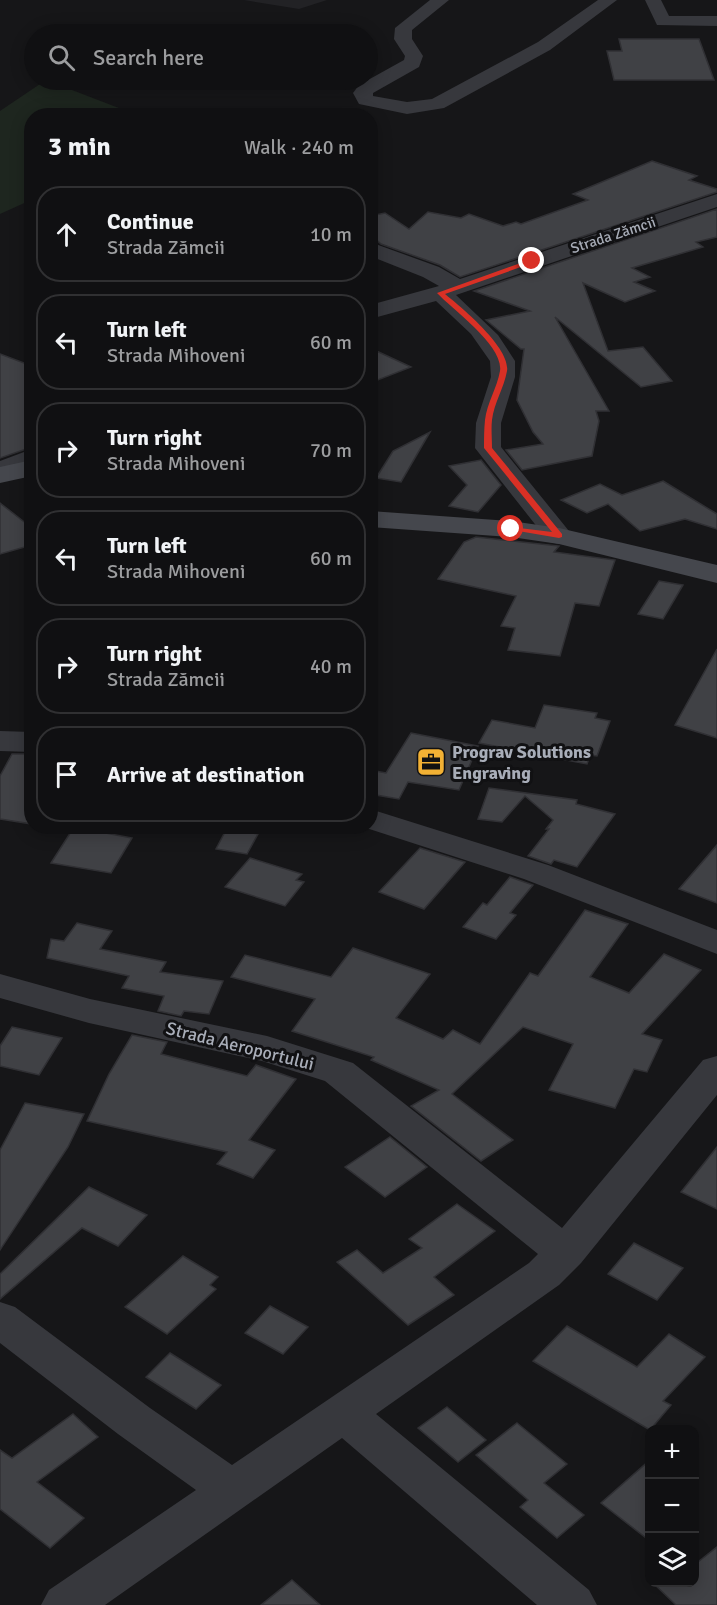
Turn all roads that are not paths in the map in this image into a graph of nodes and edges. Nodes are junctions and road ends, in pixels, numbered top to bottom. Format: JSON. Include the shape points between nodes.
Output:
{"nodes":[{"id":1,"x":441,"y":0,"type":"edge"},
{"id":2,"x":609,"y":0,"type":"edge"},
{"id":3,"x":661,"y":9,"type":"edge"},
{"id":4,"x":717,"y":15,"type":"edge"},
{"id":5,"x":717,"y":21,"type":"edge"},
{"id":6,"x":378,"y":82,"type":"edge"},
{"id":7,"x":364,"y":90,"type":"edge"},
{"id":8,"x":717,"y":200,"type":"edge"},
{"id":9,"x":378,"y":252,"type":"edge"},
{"id":10,"x":432,"y":254,"type":"dead end"},
{"id":11,"x":445,"y":285,"type":"junction"},
{"id":12,"x":378,"y":309,"type":"edge"},
{"id":13,"x":24,"y":460,"type":"edge"},
{"id":14,"x":24,"y":469,"type":"edge"},
{"id":15,"x":0,"y":473,"type":"edge"},
{"id":16,"x":378,"y":520,"type":"edge"},
{"id":17,"x":559,"y":536,"type":"junction"},
{"id":18,"x":717,"y":574,"type":"edge"},
{"id":19,"x":0,"y":741,"type":"edge"},
{"id":20,"x":24,"y":742,"type":"edge"},
{"id":21,"x":378,"y":822,"type":"edge"},
{"id":22,"x":717,"y":943,"type":"edge"},
{"id":23,"x":0,"y":986,"type":"edge"},
{"id":24,"x":717,"y":1069,"type":"edge"},
{"id":25,"x":566,"y":1252,"type":"junction"},
{"id":26,"x":0,"y":1319,"type":"edge"},
{"id":27,"x":344,"y":1413,"type":"junction"},
{"id":28,"x":232,"y":1490,"type":"junction"},
{"id":29,"x":66,"y":1605,"type":"edge"},
{"id":30,"x":572,"y":1605,"type":"edge"}],
"edges":[{"from":1,"to":6,"type":"street","via":[[404,28],[402,38],[414,56],[413,63]]},
{"from":2,"to":7,"type":"street","via":[[544,46],[437,104],[407,108],[366,100]]},
{"from":3,"to":4,"type":"street"},
{"from":3,"to":5,"type":"street"},
{"from":8,"to":11,"type":"street","name":"Strada Zămcii"},
{"from":9,"to":11,"type":"street"},
{"from":10,"to":11,"type":"street"},
{"from":11,"to":12,"type":"street","name":"Strada Zămcii"},
{"from":11,"to":17,"type":"street","via":[[491,343],[504,369],[489,419],[488,448]]},
{"from":13,"to":15,"type":"street"},
{"from":14,"to":15,"type":"main road"},
{"from":16,"to":17,"type":"main road"},
{"from":17,"to":18,"type":"main road"},
{"from":19,"to":20,"type":"street"},
{"from":21,"to":22,"type":"street","via":[[536,872]]},
{"from":23,"to":25,"type":"street","name":"Strada Aeroportului","via":[[89,1011],[267,1049],[339,1072]]},
{"from":24,"to":25,"type":"street"},
{"from":25,"to":27,"type":"street","via":[[518,1293]]},
{"from":26,"to":28,"type":"street"},
{"from":27,"to":28,"type":"street"},
{"from":27,"to":30,"type":"street"},
{"from":28,"to":29,"type":"street"}]}
